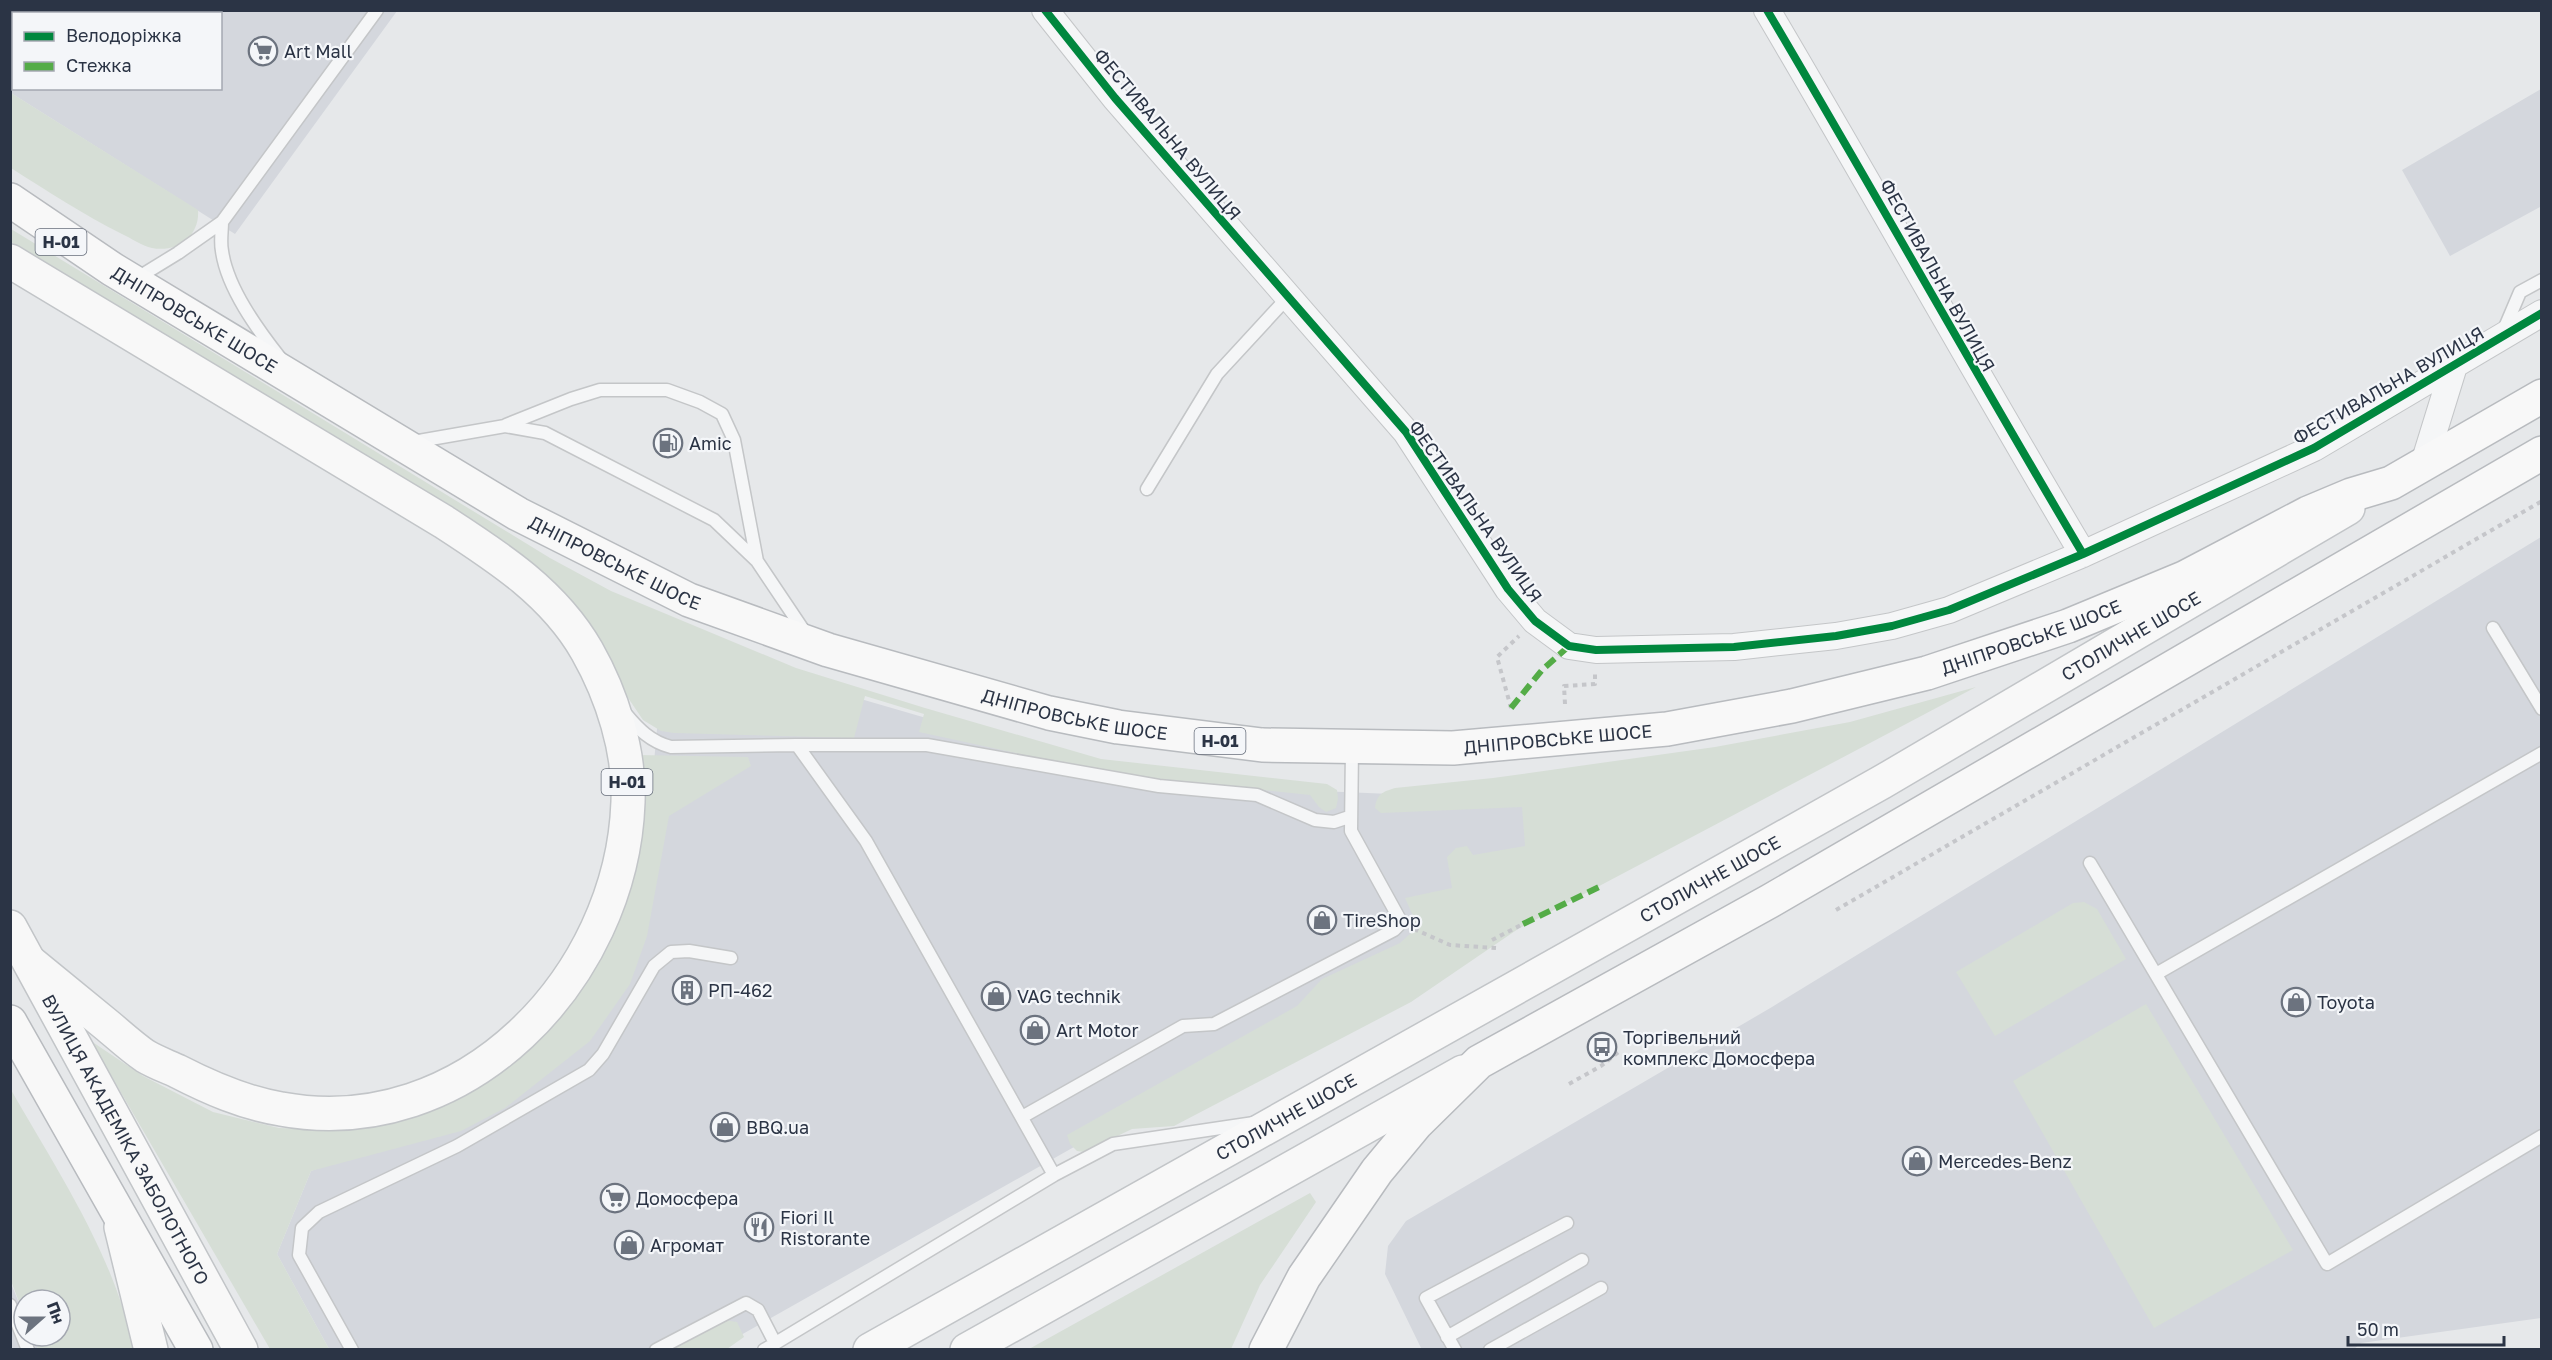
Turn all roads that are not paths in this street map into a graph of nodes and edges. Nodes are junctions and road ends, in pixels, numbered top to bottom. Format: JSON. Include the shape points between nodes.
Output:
{"nodes":[{"id":1,"x":377,"y":10,"type":"edge"},
{"id":2,"x":1045,"y":10,"type":"edge"},
{"id":3,"x":1767,"y":10,"type":"edge"},
{"id":4,"x":10,"y":200,"type":"edge"},
{"id":5,"x":10,"y":216,"type":"edge"},
{"id":6,"x":222,"y":222,"type":"junction"},
{"id":7,"x":10,"y":261,"type":"edge"},
{"id":8,"x":123,"y":274,"type":"junction"},
{"id":9,"x":43,"y":280,"type":"junction"},
{"id":10,"x":2541,"y":280,"type":"edge"},
{"id":11,"x":10,"y":282,"type":"edge"},
{"id":12,"x":1288,"y":297,"type":"junction"},
{"id":13,"x":2541,"y":313,"type":"edge"},
{"id":14,"x":2500,"y":337,"type":"junction"},
{"id":15,"x":2454,"y":366,"type":"junction"},
{"id":16,"x":297,"y":380,"type":"junction"},
{"id":17,"x":2541,"y":396,"type":"edge"},
{"id":18,"x":505,"y":426,"type":"junction"},
{"id":19,"x":401,"y":444,"type":"junction"},
{"id":20,"x":2541,"y":453,"type":"edge"},
{"id":21,"x":2424,"y":463,"type":"junction"},
{"id":22,"x":2391,"y":483,"type":"junction"},
{"id":23,"x":1147,"y":489,"type":"dead end"},
{"id":24,"x":2083,"y":554,"type":"junction"},
{"id":25,"x":757,"y":561,"type":"junction"},
{"id":26,"x":2493,"y":628,"type":"dead end"},
{"id":27,"x":813,"y":645,"type":"junction"},
{"id":28,"x":603,"y":682,"type":"junction"},
{"id":29,"x":2539,"y":700,"type":"edge"},
{"id":30,"x":796,"y":745,"type":"junction"},
{"id":31,"x":1352,"y":748,"type":"junction"},
{"id":32,"x":2541,"y":753,"type":"edge"},
{"id":33,"x":1349,"y":817,"type":"junction"},
{"id":34,"x":2090,"y":863,"type":"dead end"},
{"id":35,"x":10,"y":927,"type":"edge"},
{"id":36,"x":731,"y":958,"type":"dead end"},
{"id":37,"x":31,"y":963,"type":"junction"},
{"id":38,"x":2156,"y":974,"type":"junction"},
{"id":39,"x":10,"y":1022,"type":"edge"},
{"id":40,"x":1479,"y":1062,"type":"junction"},
{"id":41,"x":1022,"y":1117,"type":"junction"},
{"id":42,"x":1281,"y":1119,"type":"junction"},
{"id":43,"x":2541,"y":1136,"type":"edge"},
{"id":44,"x":1054,"y":1175,"type":"junction"},
{"id":45,"x":117,"y":1208,"type":"junction"},
{"id":46,"x":1567,"y":1223,"type":"dead end"},
{"id":47,"x":1582,"y":1260,"type":"dead end"},
{"id":48,"x":1601,"y":1288,"type":"dead end"},
{"id":49,"x":10,"y":1305,"type":"edge"},
{"id":50,"x":1447,"y":1336,"type":"junction"},
{"id":51,"x":770,"y":1346,"type":"edge"},
{"id":52,"x":28,"y":1350,"type":"edge"},
{"id":53,"x":151,"y":1350,"type":"edge"},
{"id":54,"x":196,"y":1350,"type":"edge"},
{"id":55,"x":241,"y":1350,"type":"edge"},
{"id":56,"x":352,"y":1350,"type":"edge"},
{"id":57,"x":656,"y":1350,"type":"edge"},
{"id":58,"x":870,"y":1350,"type":"edge"},
{"id":59,"x":967,"y":1350,"type":"edge"},
{"id":60,"x":1266,"y":1350,"type":"edge"},
{"id":61,"x":1455,"y":1350,"type":"edge"},
{"id":62,"x":1491,"y":1350,"type":"edge"}],
"edges":[{"from":1,"to":6,"type":"lane"},
{"from":2,"to":12,"type":"street","name":"ФЕСТИВАЛЬНА ВУЛИЦЯ","via":[[1115,98]]},
{"from":3,"to":24,"type":"street","name":"ФЕСТИВАЛЬНА ВУЛИЦЯ"},
{"from":4,"to":8,"type":"main road"},
{"from":5,"to":8,"type":"main road","name":"ДНІПРОВСЬКЕ ШОСЕ","number":"Н-01"},
{"from":6,"to":8,"type":"lane","via":[[178,254]]},
{"from":6,"to":16,"type":"lane","via":[[222,251],[246,310]]},
{"from":7,"to":9,"type":"main road","number":"Н-01"},
{"from":8,"to":16,"type":"main road","name":"ДНІПРОВСЬКЕ ШОСЕ","number":"Н-01"},
{"from":9,"to":11,"type":"main road"},
{"from":9,"to":28,"type":"main road","number":"Н-01","via":[[501,560],[531,584],[571,627]]},
{"from":10,"to":14,"type":"lane","via":[[2520,292]]},
{"from":12,"to":23,"type":"lane","via":[[1217,374]]},
{"from":12,"to":24,"type":"street","name":"ФЕСТИВАЛЬНА ВУЛИЦЯ","via":[[1406,432],[1508,590],[1535,621],[1569,646],[1596,650],[1734,647],[1892,626],[1950,610]]},
{"from":13,"to":14,"type":"street","name":"ФЕСТИВАЛЬНА ВУЛИЦЯ"},
{"from":14,"to":15,"type":"street","name":"ФЕСТИВАЛЬНА ВУЛИЦЯ"},
{"from":15,"to":21,"type":"street"},
{"from":15,"to":24,"type":"street","name":"ФЕСТИВАЛЬНА ВУЛИЦЯ","via":[[2314,448]]},
{"from":16,"to":19,"type":"main road","name":"ДНІПРОВСЬКЕ ШОСЕ","number":"Н-01"},
{"from":17,"to":21,"type":"main road","name":"СТОЛИЧНЕ ШОСЕ"},
{"from":18,"to":19,"type":"lane"},
{"from":18,"to":25,"type":"lane","via":[[545,433],[714,520]]},
{"from":18,"to":25,"type":"lane","via":[[600,390],[667,390],[715,410],[722,414],[734,440]]},
{"from":19,"to":27,"type":"main road","name":"ДНІПРОВСЬКЕ ШОСЕ","number":"Н-01","via":[[518,514],[689,600]]},
{"from":20,"to":40,"type":"main road","via":[[1770,901]]},
{"from":21,"to":22,"type":"main road","name":"СТОЛИЧНЕ ШОСЕ"},
{"from":22,"to":31,"type":"main road","name":"ДНІПРОВСЬКЕ ШОСЕ","number":"Н-01","via":[[2308,513],[2184,578],[2068,626],[1928,673],[1792,706],[1667,729],[1452,748]]},
{"from":22,"to":42,"type":"main road","name":"СТОЛИЧНЕ ШОСЕ","via":[[1882,782]]},
{"from":25,"to":27,"type":"lane"},
{"from":26,"to":29,"type":"lane"},
{"from":27,"to":31,"type":"main road","name":"ДНІПРОВСЬКЕ ШОСЕ","number":"Н-01","via":[[1038,710],[1118,727],[1262,745]]},
{"from":28,"to":30,"type":"lane","via":[[636,726],[662,745]]},
{"from":28,"to":37,"type":"main road","number":"Н-01","via":[[625,763],[628,802],[618,870],[607,905],[574,974],[536,1021],[487,1064],[449,1086],[390,1108],[342,1114],[282,1110],[223,1094],[145,1056]]},
{"from":30,"to":33,"type":"lane","via":[[927,745],[1159,786],[1257,795],[1315,820],[1334,822]]},
{"from":30,"to":41,"type":"lane","via":[[866,841]]},
{"from":31,"to":33,"type":"lane"},
{"from":32,"to":38,"type":"lane"},
{"from":33,"to":41,"type":"lane","via":[[1351,831],[1400,918],[1394,930],[1214,1024],[1183,1026]]},
{"from":34,"to":38,"type":"lane"},
{"from":35,"to":37,"type":"main road","name":"ВУЛИЦЯ АКАДЕМІКА ЗАБОЛОТНОГО"},
{"from":36,"to":56,"type":"lane","via":[[670,952],[654,966],[590,1070],[457,1146],[320,1212],[302,1228],[298,1255]]},
{"from":37,"to":55,"type":"main road","name":"ВУЛИЦЯ АКАДЕМІКА ЗАБОЛОТНОГО"},
{"from":38,"to":43,"type":"lane","via":[[2327,1264]]},
{"from":39,"to":45,"type":"main road"},
{"from":40,"to":59,"type":"main road"},
{"from":40,"to":60,"type":"main road","via":[[1416,1124],[1377,1171],[1304,1277]]},
{"from":41,"to":44,"type":"lane"},
{"from":42,"to":44,"type":"lane","via":[[1113,1144]]},
{"from":42,"to":58,"type":"main road","name":"СТОЛИЧНЕ ШОСЕ"},
{"from":44,"to":51,"type":"lane"},
{"from":45,"to":53,"type":"main road"},
{"from":45,"to":54,"type":"main road"},
{"from":46,"to":50,"type":"lane","via":[[1426,1298]]},
{"from":47,"to":50,"type":"lane"},
{"from":48,"to":62,"type":"lane"},
{"from":49,"to":52,"type":"lane"},
{"from":50,"to":61,"type":"lane"},
{"from":51,"to":57,"type":"lane","via":[[758,1310],[746,1303]]}]}
